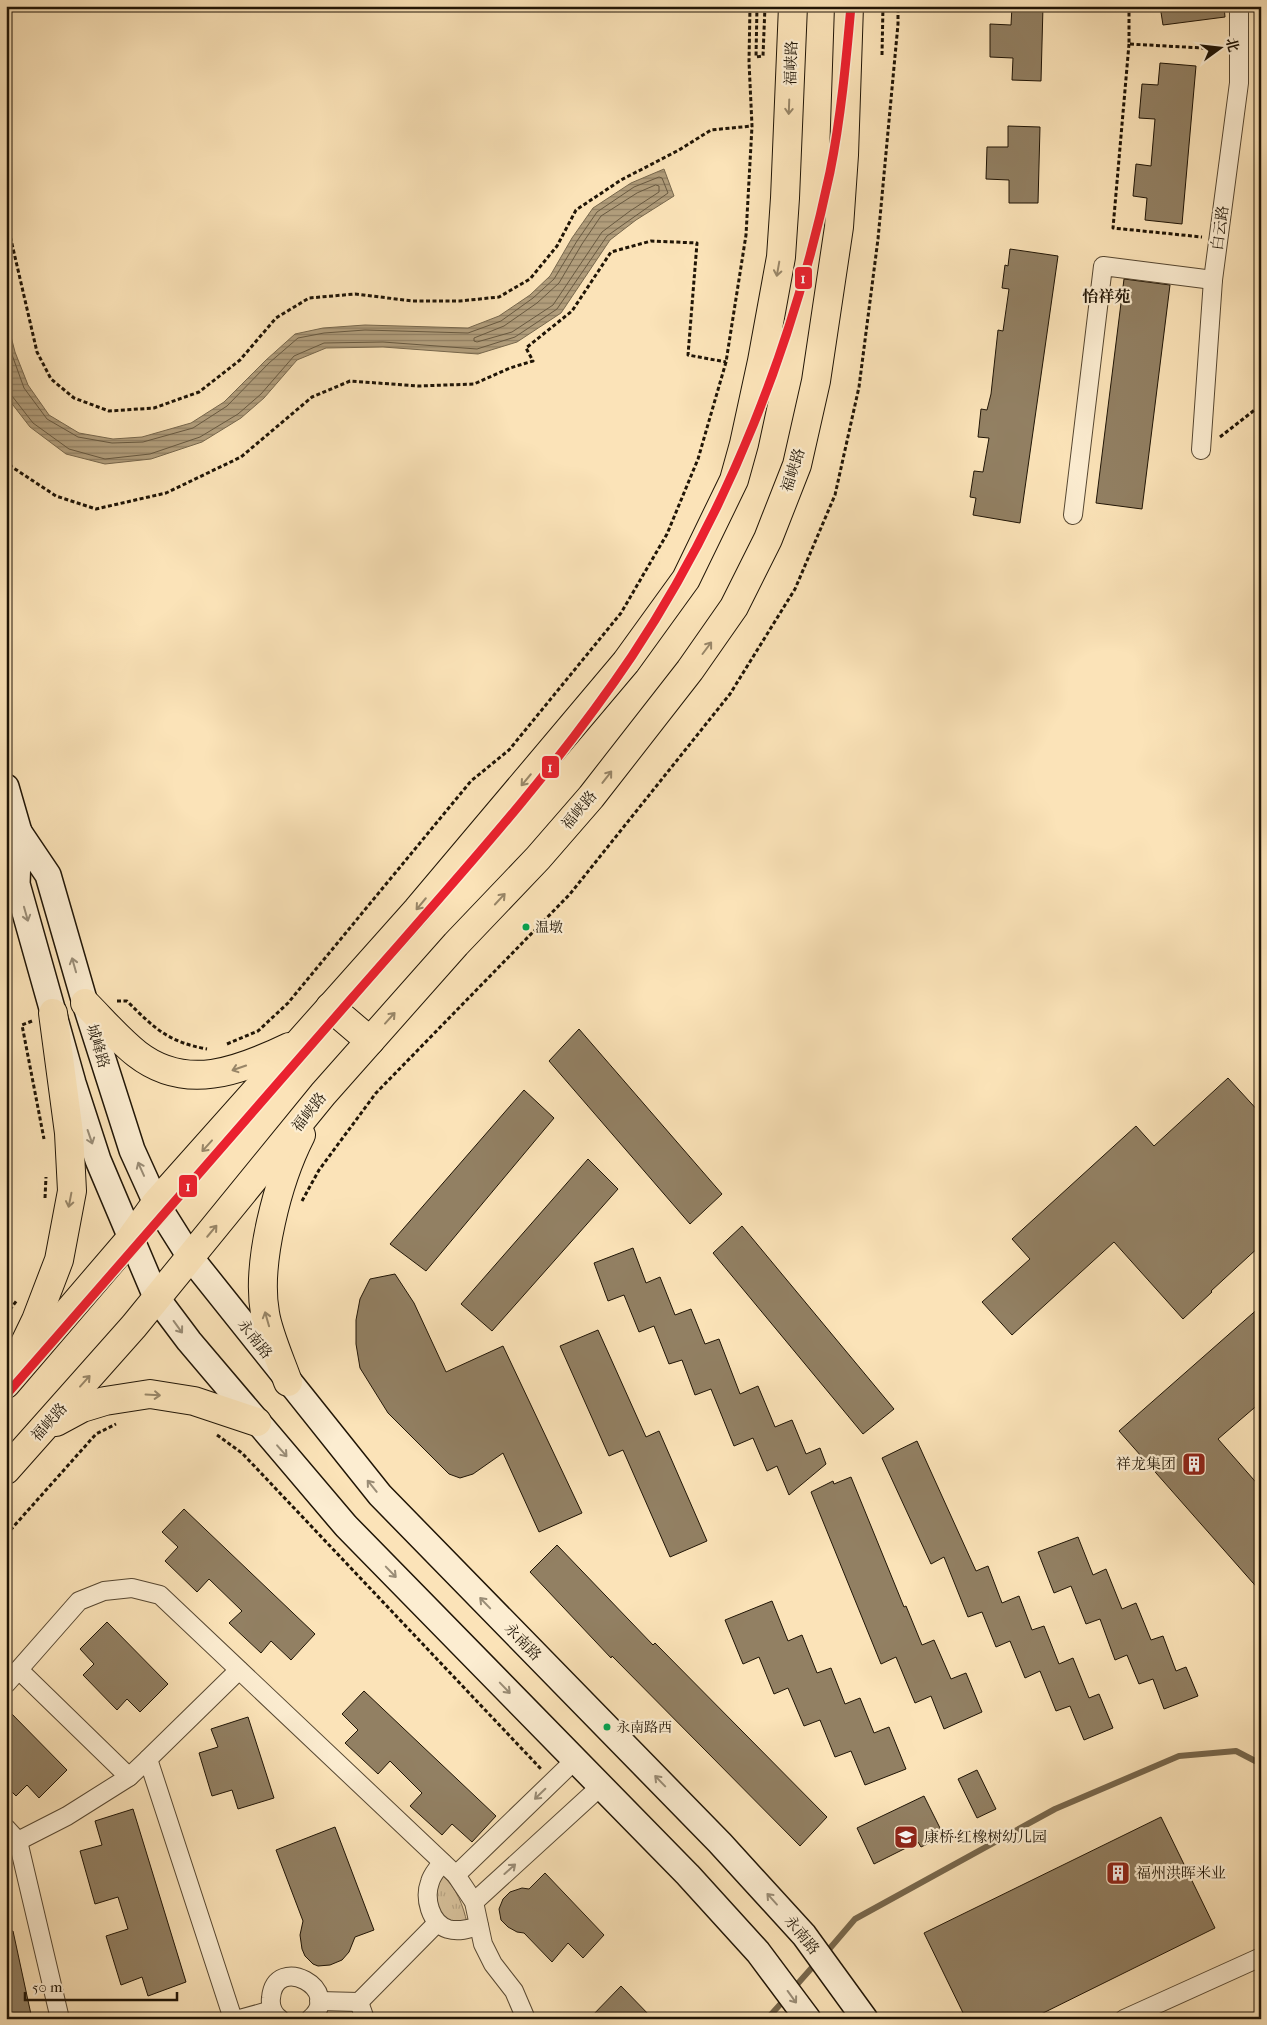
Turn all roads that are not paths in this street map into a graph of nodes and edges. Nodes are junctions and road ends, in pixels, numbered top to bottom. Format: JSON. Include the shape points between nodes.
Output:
{"nodes":[{"id":1,"x":793,"y":6,"type":"edge"},
{"id":2,"x":849,"y":6,"type":"edge"},
{"id":3,"x":1239,"y":6,"type":"edge"},
{"id":4,"x":1213,"y":280,"type":"junction"},
{"id":5,"x":1201,"y":450,"type":"road end"},
{"id":6,"x":1074,"y":515,"type":"dead end"},
{"id":7,"x":6,"y":787,"type":"edge"},
{"id":8,"x":18,"y":832,"type":"junction"},
{"id":9,"x":85,"y":1003,"type":"junction"},
{"id":10,"x":330,"y":1008,"type":"junction"},
{"id":11,"x":54,"y":1013,"type":"junction"},
{"id":12,"x":370,"y":1041,"type":"junction"},
{"id":13,"x":299,"y":1042,"type":"junction"},
{"id":14,"x":107,"y":1073,"type":"junction"},
{"id":15,"x":74,"y":1084,"type":"junction"},
{"id":16,"x":323,"y":1094,"type":"junction"},
{"id":17,"x":156,"y":1203,"type":"junction"},
{"id":18,"x":130,"y":1238,"type":"junction"},
{"id":19,"x":190,"y":1257,"type":"junction"},
{"id":20,"x":156,"y":1297,"type":"junction"},
{"id":21,"x":288,"y":1382,"type":"junction"},
{"id":22,"x":6,"y":1384,"type":"edge"},
{"id":23,"x":257,"y":1422,"type":"junction"},
{"id":24,"x":41,"y":1430,"type":"junction"},
{"id":25,"x":6,"y":1470,"type":"edge"},
{"id":26,"x":19,"y":1670,"type":"junction"},
{"id":27,"x":240,"y":1670,"type":"junction"},
{"id":28,"x":6,"y":1684,"type":"edge"},
{"id":29,"x":148,"y":1759,"type":"junction"},
{"id":30,"x":575,"y":1760,"type":"junction"},
{"id":31,"x":129,"y":1777,"type":"junction"},
{"id":32,"x":601,"y":1786,"type":"junction"},
{"id":33,"x":6,"y":1828,"type":"edge"},
{"id":34,"x":18,"y":1841,"type":"junction"},
{"id":35,"x":442,"y":1862,"type":"junction"},
{"id":36,"x":456,"y":1875,"type":"junction"},
{"id":37,"x":474,"y":1902,"type":"junction"},
{"id":38,"x":437,"y":1922,"type":"junction"},
{"id":39,"x":479,"y":1926,"type":"junction"},
{"id":40,"x":1261,"y":1956,"type":"edge"},
{"id":41,"x":319,"y":2001,"type":"junction"},
{"id":42,"x":362,"y":2011,"type":"edge"},
{"id":43,"x":276,"y":2014,"type":"edge"},
{"id":44,"x":808,"y":2018,"type":"edge"},
{"id":45,"x":60,"y":2019,"type":"edge"},
{"id":46,"x":233,"y":2019,"type":"edge"},
{"id":47,"x":240,"y":2019,"type":"edge"},
{"id":48,"x":310,"y":2019,"type":"edge"},
{"id":49,"x":526,"y":2019,"type":"edge"},
{"id":50,"x":865,"y":2019,"type":"edge"},
{"id":51,"x":1124,"y":2019,"type":"edge"}],
"edges":[{"from":1,"to":10,"type":"highway","name":"福峡路","one_way":true,"via":[[780,257],[744,444],[734,480],[720,512],[686,579],[626,662]]},
{"from":12,"to":2,"type":"highway","name":"福峡路","one_way":true,"via":[[591,797],[713,640],[752,573],[796,465],[816,381],[839,226]]},
{"from":3,"to":4,"type":"street","name":"白云路","via":[[1236,111]]},
{"from":4,"to":5,"type":"street","name":"白云路"},
{"from":4,"to":6,"type":"street","via":[[1103,266]]},
{"from":7,"to":8,"type":"main road","name":"城峰路"},
{"from":9,"to":8,"type":"main road","name":"城峰路","one_way":true,"via":[[48,875]]},
{"from":8,"to":11,"type":"main road","name":"城峰路","one_way":true,"via":[[17,884]]},
{"from":13,"to":9,"type":"highway","one_way":true,"via":[[263,1060],[223,1074],[190,1075],[164,1070],[137,1054]]},
{"from":9,"to":14,"type":"main road","name":"城峰路"},
{"from":10,"to":12,"type":"highway"},
{"from":10,"to":13,"type":"highway","name":"福峡路"},
{"from":11,"to":15,"type":"main road","name":"城峰路"},
{"from":11,"to":22,"type":"highway","one_way":true,"via":[[69,1133],[72,1191],[59,1260]]},
{"from":12,"to":16,"type":"highway","name":"福峡路"},
{"from":13,"to":17,"type":"highway","name":"福峡路","one_way":true},
{"from":14,"to":15,"type":"main road"},
{"from":17,"to":14,"type":"main road","name":"城峰路","one_way":true,"via":[[132,1150]]},
{"from":15,"to":18,"type":"main road","name":"城峰路","one_way":true,"via":[[98,1160]]},
{"from":19,"to":16,"type":"highway","name":"福峡路","one_way":true},
{"from":21,"to":16,"type":"highway","one_way":true,"via":[[265,1313],[263,1274],[275,1203],[288,1166]]},
{"from":17,"to":18,"type":"highway","name":"福峡路"},
{"from":17,"to":19,"type":"main road","name":"城峰路"},
{"from":18,"to":20,"type":"main road","name":"城峰路"},
{"from":18,"to":22,"type":"highway","name":"福峡路"},
{"from":19,"to":20,"type":"highway","name":"福峡路"},
{"from":19,"to":21,"type":"main road","name":"永南路"},
{"from":20,"to":23,"type":"main road","name":"城峰路","one_way":true},
{"from":24,"to":20,"type":"highway","name":"福峡路","one_way":true,"via":[[104,1361]]},
{"from":50,"to":21,"type":"main road","name":"永南路","one_way":true,"via":[[804,1936],[720,1843],[380,1495]]},
{"from":24,"to":23,"type":"highway","one_way":true,"via":[[82,1408],[150,1394],[194,1401]]},
{"from":23,"to":30,"type":"main road","name":"城峰路","one_way":true,"via":[[346,1526]]},
{"from":24,"to":25,"type":"highway","name":"福峡路"},
{"from":26,"to":27,"type":"street","via":[[79,1601],[104,1591],[132,1588],[160,1595]]},
{"from":26,"to":28,"type":"street"},
{"from":26,"to":31,"type":"street"},
{"from":27,"to":29,"type":"street"},
{"from":27,"to":35,"type":"street"},
{"from":29,"to":31,"type":"street"},
{"from":29,"to":46,"type":"street"},
{"from":30,"to":32,"type":"main road","name":"城峰路"},
{"from":30,"to":36,"type":"street","one_way":true},
{"from":31,"to":34,"type":"street","via":[[67,1816]]},
{"from":37,"to":32,"type":"street","one_way":true},
{"from":32,"to":44,"type":"main road","name":"城峰路","one_way":true,"via":[[688,1875],[777,1976]]},
{"from":33,"to":34,"type":"street"},
{"from":34,"to":45,"type":"street"},
{"from":35,"to":36,"type":"street"},
{"from":35,"to":38,"type":"street","via":[[428,1885],[430,1911]]},
{"from":36,"to":37,"type":"street"},
{"from":37,"to":39,"type":"street"},
{"from":38,"to":39,"type":"street","via":[[457,1930]]},
{"from":38,"to":42,"type":"street"},
{"from":39,"to":49,"type":"street","via":[[493,1964],[514,1991]]},
{"from":40,"to":51,"type":"street"},
{"from":41,"to":42,"type":"street"},
{"from":41,"to":43,"type":"street","via":[[314,1986],[308,1981],[294,1976],[286,1978],[274,1987],[272,1994]]},
{"from":41,"to":48,"type":"street"},
{"from":43,"to":47,"type":"street"}]}
